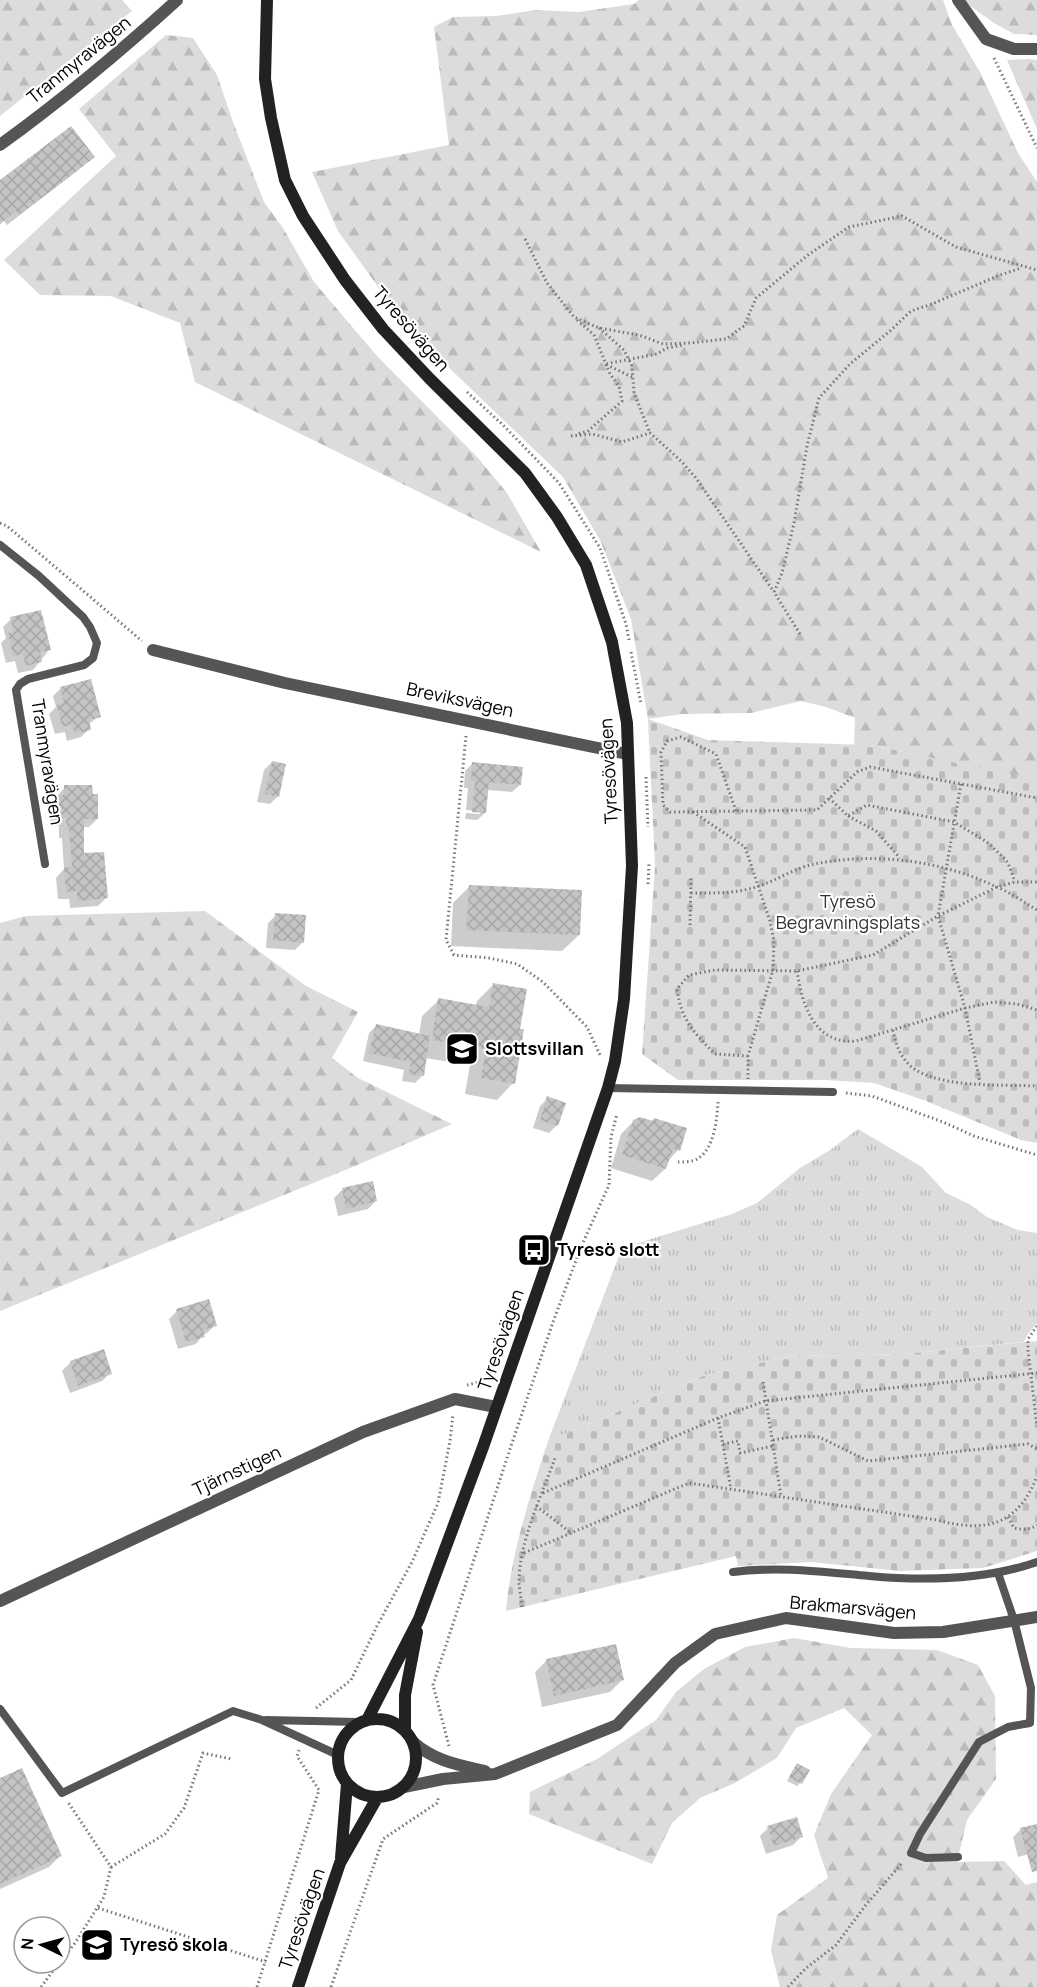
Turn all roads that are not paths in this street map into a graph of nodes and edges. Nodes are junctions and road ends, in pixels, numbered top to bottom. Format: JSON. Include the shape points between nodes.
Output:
{"nodes":[{"id":1,"x":177,"y":0,"type":"edge"},
{"id":2,"x":267,"y":0,"type":"edge"},
{"id":3,"x":958,"y":0,"type":"edge"},
{"id":4,"x":1037,"y":49,"type":"edge"},
{"id":5,"x":0,"y":145,"type":"edge"},
{"id":6,"x":0,"y":545,"type":"edge"},
{"id":7,"x":153,"y":650,"type":"road end"},
{"id":8,"x":627,"y":754,"type":"junction"},
{"id":9,"x":45,"y":864,"type":"dead end"},
{"id":10,"x":608,"y":1088,"type":"junction"},
{"id":11,"x":832,"y":1092,"type":"road end"},
{"id":12,"x":496,"y":1407,"type":"junction"},
{"id":13,"x":1037,"y":1562,"type":"edge"},
{"id":14,"x":733,"y":1572,"type":"dead end"},
{"id":15,"x":998,"y":1574,"type":"junction"},
{"id":16,"x":0,"y":1601,"type":"edge"},
{"id":17,"x":1037,"y":1617,"type":"edge"},
{"id":18,"x":419,"y":1619,"type":"junction"},
{"id":19,"x":1014,"y":1620,"type":"junction"},
{"id":20,"x":0,"y":1709,"type":"edge"},
{"id":21,"x":262,"y":1720,"type":"junction"},
{"id":22,"x":363,"y":1721,"type":"junction"},
{"id":23,"x":405,"y":1730,"type":"junction"},
{"id":24,"x":413,"y":1742,"type":"junction"},
{"id":25,"x":338,"y":1755,"type":"junction"},
{"id":26,"x":495,"y":1774,"type":"junction"},
{"id":27,"x":347,"y":1784,"type":"junction"},
{"id":28,"x":404,"y":1787,"type":"junction"},
{"id":29,"x":377,"y":1798,"type":"junction"},
{"id":30,"x":958,"y":1857,"type":"dead end"},
{"id":31,"x":340,"y":1863,"type":"junction"},
{"id":32,"x":298,"y":1987,"type":"edge"}],
"edges":[{"from":1,"to":5,"type":"street","name":"Tranmyravägen","via":[[134,40]]},
{"from":2,"to":8,"type":"main road","name":"Tyresövägen","via":[[265,79],[285,180],[303,216],[345,280],[383,329],[525,473],[586,565],[612,642],[627,723]]},
{"from":3,"to":4,"type":"street","via":[[986,39],[1014,49]]},
{"from":6,"to":9,"type":"lane","name":"Tranmyravägen","via":[[83,617],[97,643],[93,658],[84,665],[28,679],[16,690]]},
{"from":7,"to":8,"type":"street","name":"Breviksvägen","via":[[285,683]]},
{"from":8,"to":10,"type":"main road","name":"Tyresövägen","via":[[632,866],[624,999]]},
{"from":10,"to":11,"type":"lane"},
{"from":10,"to":12,"type":"main road","name":"Tyresövägen"},
{"from":12,"to":16,"type":"street","name":"Tjärnstigen","via":[[455,1399],[363,1432]]},
{"from":12,"to":18,"type":"main road","name":"Tyresövägen"},
{"from":13,"to":15,"type":"lane"},
{"from":14,"to":15,"type":"lane","via":[[791,1569],[873,1577],[947,1578]]},
{"from":15,"to":19,"type":"lane"},
{"from":17,"to":19,"type":"street","name":"Brakmarsvägen"},
{"from":18,"to":22,"type":"main road","name":"Tyresövägen"},
{"from":18,"to":23,"type":"main road","name":"Tyresövägen","via":[[405,1695]]},
{"from":19,"to":26,"type":"street","name":"Brakmarsvägen","via":[[943,1632],[894,1633],[786,1618],[715,1634],[675,1663],[617,1725]]},
{"from":19,"to":30,"type":"lane","via":[[1031,1688],[1030,1723],[1008,1727],[979,1742],[911,1853],[926,1858]]},
{"from":20,"to":21,"type":"lane","via":[[62,1793],[233,1711]]},
{"from":21,"to":22,"type":"lane"},
{"from":21,"to":25,"type":"lane"},
{"from":22,"to":23,"type":"main road","via":[[390,1721]]},
{"from":22,"to":25,"type":"main road","name":"Tyresövägen","via":[[346,1733]]},
{"from":23,"to":24,"type":"main road"},
{"from":24,"to":26,"type":"street","via":[[425,1753],[447,1762]]},
{"from":24,"to":28,"type":"main road","via":[[416,1768]]},
{"from":25,"to":27,"type":"main road","name":"Tyresövägen","via":[[338,1766]]},
{"from":26,"to":28,"type":"street","name":"Brakmarsvägen"},
{"from":27,"to":29,"type":"main road","via":[[364,1796]]},
{"from":27,"to":31,"type":"main road","name":"Tyresövägen"},
{"from":28,"to":29,"type":"main road"},
{"from":29,"to":31,"type":"main road","name":"Tyresövägen"},
{"from":31,"to":32,"type":"main road","name":"Tyresövägen"}]}
